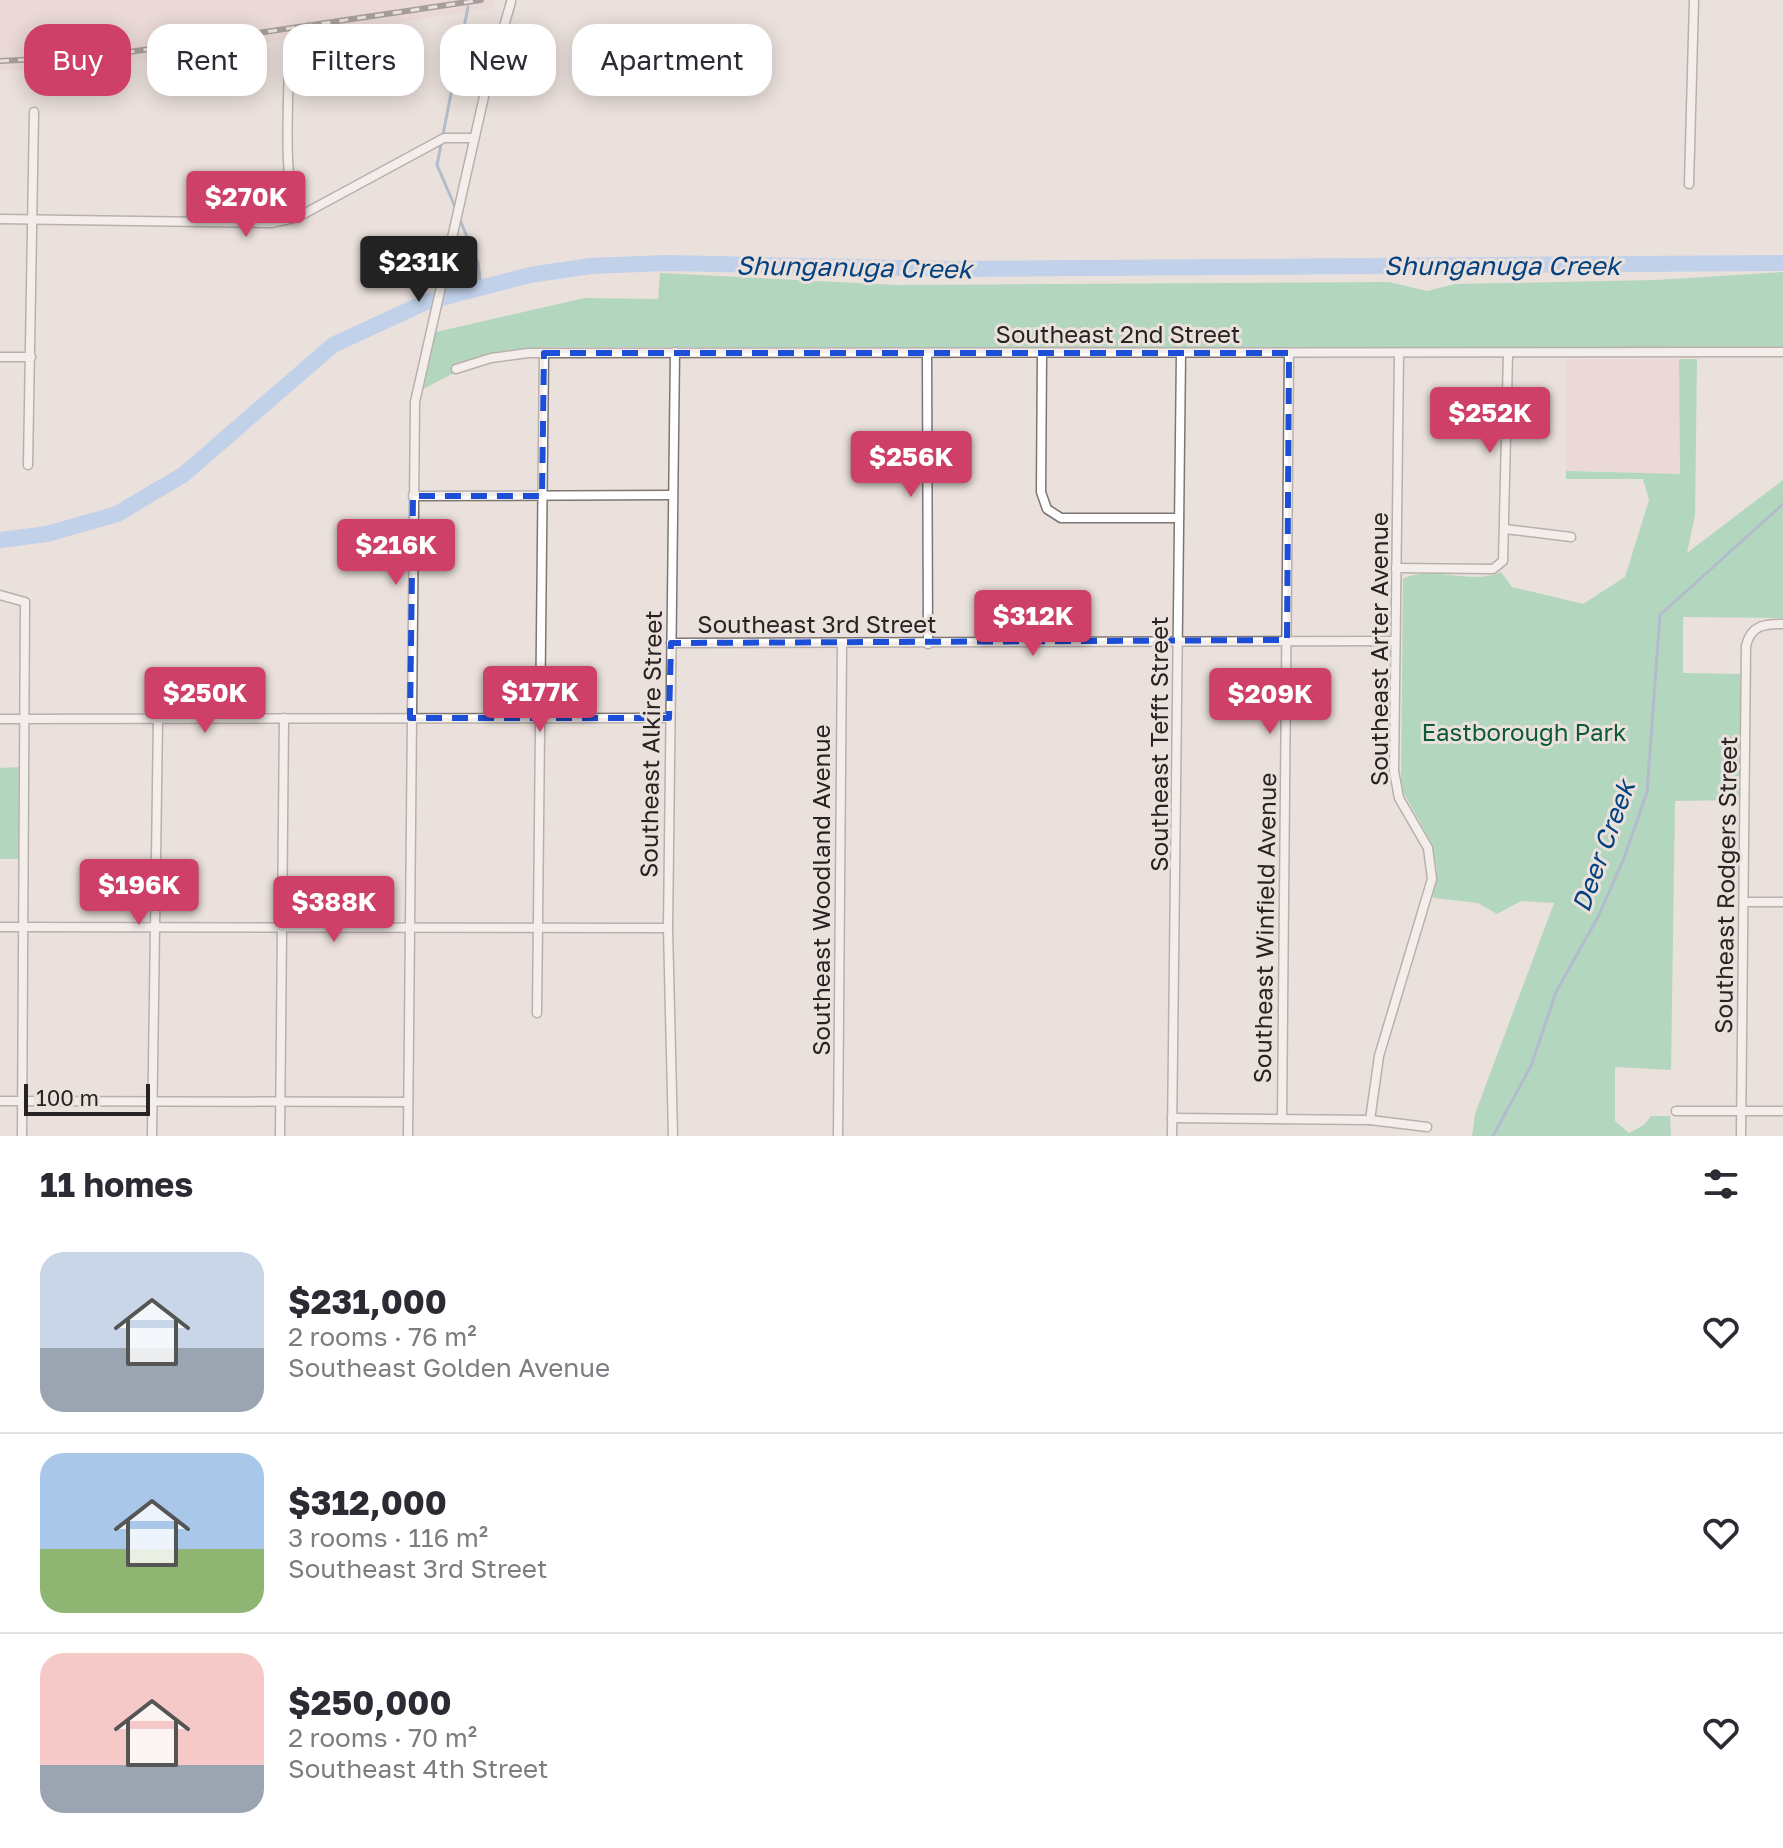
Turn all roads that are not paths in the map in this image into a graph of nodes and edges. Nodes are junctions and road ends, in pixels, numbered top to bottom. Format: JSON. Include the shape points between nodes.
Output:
{"nodes":[{"id":1,"x":1694,"y":0,"type":"edge"},
{"id":2,"x":511,"y":2,"type":"dead end"},
{"id":3,"x":290,"y":96,"type":"edge"},
{"id":4,"x":34,"y":112,"type":"dead end"},
{"id":5,"x":474,"y":138,"type":"junction"},
{"id":6,"x":1689,"y":184,"type":"dead end"},
{"id":7,"x":298,"y":217,"type":"junction"},
{"id":8,"x":33,"y":218,"type":"junction"},
{"id":9,"x":0,"y":219,"type":"edge"},
{"id":10,"x":675,"y":352,"type":"junction"},
{"id":11,"x":1783,"y":352,"type":"edge"},
{"id":12,"x":544,"y":353,"type":"junction"},
{"id":13,"x":927,"y":353,"type":"junction"},
{"id":14,"x":1042,"y":353,"type":"junction"},
{"id":15,"x":1181,"y":353,"type":"junction"},
{"id":16,"x":1289,"y":353,"type":"junction"},
{"id":17,"x":1399,"y":353,"type":"junction"},
{"id":18,"x":1508,"y":354,"type":"junction"},
{"id":19,"x":0,"y":357,"type":"edge"},
{"id":20,"x":31,"y":357,"type":"junction"},
{"id":21,"x":456,"y":369,"type":"dead end"},
{"id":22,"x":28,"y":465,"type":"dead end"},
{"id":23,"x":673,"y":495,"type":"junction"},
{"id":24,"x":413,"y":496,"type":"junction"},
{"id":25,"x":542,"y":496,"type":"junction"},
{"id":26,"x":1179,"y":518,"type":"junction"},
{"id":27,"x":1505,"y":529,"type":"junction"},
{"id":28,"x":1571,"y":537,"type":"dead end"},
{"id":29,"x":1396,"y":568,"type":"junction"},
{"id":30,"x":0,"y":595,"type":"edge"},
{"id":31,"x":1783,"y":624,"type":"edge"},
{"id":32,"x":1179,"y":639,"type":"junction"},
{"id":33,"x":1287,"y":640,"type":"junction"},
{"id":34,"x":1395,"y":641,"type":"junction"},
{"id":35,"x":671,"y":643,"type":"junction"},
{"id":36,"x":842,"y":644,"type":"junction"},
{"id":37,"x":928,"y":644,"type":"junction"},
{"id":38,"x":284,"y":718,"type":"junction"},
{"id":39,"x":410,"y":718,"type":"junction"},
{"id":40,"x":540,"y":718,"type":"junction"},
{"id":41,"x":669,"y":718,"type":"junction"},
{"id":42,"x":0,"y":719,"type":"edge"},
{"id":43,"x":25,"y":719,"type":"junction"},
{"id":44,"x":158,"y":719,"type":"junction"},
{"id":45,"x":1746,"y":902,"type":"junction"},
{"id":46,"x":1783,"y":902,"type":"edge"},
{"id":47,"x":0,"y":927,"type":"edge"},
{"id":48,"x":26,"y":927,"type":"junction"},
{"id":49,"x":155,"y":927,"type":"junction"},
{"id":50,"x":408,"y":927,"type":"junction"},
{"id":51,"x":537,"y":927,"type":"junction"},
{"id":52,"x":282,"y":928,"type":"junction"},
{"id":53,"x":668,"y":928,"type":"junction"},
{"id":54,"x":537,"y":1013,"type":"dead end"},
{"id":55,"x":0,"y":1101,"type":"edge"},
{"id":56,"x":153,"y":1101,"type":"junction"},
{"id":57,"x":23,"y":1102,"type":"junction"},
{"id":58,"x":408,"y":1102,"type":"junction"},
{"id":59,"x":281,"y":1103,"type":"junction"},
{"id":60,"x":1676,"y":1111,"type":"dead end"},
{"id":61,"x":1742,"y":1111,"type":"junction"},
{"id":62,"x":1783,"y":1111,"type":"edge"},
{"id":63,"x":1172,"y":1118,"type":"junction"},
{"id":64,"x":1282,"y":1119,"type":"junction"},
{"id":65,"x":1370,"y":1120,"type":"junction"},
{"id":66,"x":1427,"y":1127,"type":"dead end"},
{"id":67,"x":22,"y":1136,"type":"edge"},
{"id":68,"x":152,"y":1136,"type":"edge"},
{"id":69,"x":280,"y":1136,"type":"edge"},
{"id":70,"x":408,"y":1136,"type":"edge"},
{"id":71,"x":673,"y":1136,"type":"edge"},
{"id":72,"x":838,"y":1136,"type":"edge"},
{"id":73,"x":1172,"y":1136,"type":"edge"},
{"id":74,"x":1741,"y":1136,"type":"edge"}],
"edges":[{"from":1,"to":6,"type":"street"},
{"from":2,"to":5,"type":"street"},
{"from":3,"to":7,"type":"street","via":[[291,177]]},
{"from":4,"to":8,"type":"street"},
{"from":5,"to":7,"type":"street","via":[[444,138]]},
{"from":5,"to":24,"type":"street","via":[[419,376]]},
{"from":7,"to":8,"type":"street","via":[[272,223]]},
{"from":8,"to":9,"type":"street"},
{"from":8,"to":20,"type":"street"},
{"from":10,"to":12,"type":"street","name":"Southeast 2nd Street"},
{"from":10,"to":13,"type":"street","name":"Southeast 2nd Street"},
{"from":10,"to":23,"type":"street","name":"Southeast Alkire Street"},
{"from":11,"to":18,"type":"street","name":"Southeast 2nd Street"},
{"from":12,"to":21,"type":"street","name":"Southeast 2nd Street","via":[[491,358]]},
{"from":12,"to":25,"type":"street"},
{"from":13,"to":14,"type":"street","name":"Southeast 2nd Street"},
{"from":13,"to":37,"type":"street"},
{"from":14,"to":15,"type":"street","name":"Southeast 2nd Street"},
{"from":14,"to":26,"type":"street","via":[[1041,492],[1047,509],[1061,518]]},
{"from":15,"to":16,"type":"street","name":"Southeast 2nd Street"},
{"from":15,"to":26,"type":"street","name":"Southeast Tefft Street"},
{"from":16,"to":17,"type":"street","name":"Southeast 2nd Street"},
{"from":16,"to":33,"type":"street","name":"Southeast Winfield Avenue"},
{"from":17,"to":18,"type":"street","name":"Southeast 2nd Street"},
{"from":17,"to":29,"type":"street","name":"Southeast Arter Avenue"},
{"from":18,"to":27,"type":"street"},
{"from":19,"to":20,"type":"street"},
{"from":20,"to":22,"type":"street"},
{"from":23,"to":25,"type":"street"},
{"from":23,"to":35,"type":"street","name":"Southeast Alkire Street"},
{"from":24,"to":25,"type":"street"},
{"from":24,"to":39,"type":"street"},
{"from":25,"to":40,"type":"street"},
{"from":26,"to":32,"type":"street","name":"Southeast Tefft Street"},
{"from":27,"to":28,"type":"street"},
{"from":27,"to":29,"type":"street","via":[[1501,564],[1493,569]]},
{"from":29,"to":34,"type":"street","name":"Southeast Arter Avenue"},
{"from":30,"to":43,"type":"street","via":[[25,602]]},
{"from":31,"to":45,"type":"street","name":"Southeast Rodgers Street","via":[[1763,625],[1746,646]]},
{"from":32,"to":33,"type":"street","name":"Southeast 3rd Street"},
{"from":32,"to":37,"type":"street","name":"Southeast 3rd Street"},
{"from":32,"to":63,"type":"street","name":"Southeast Tefft Street"},
{"from":33,"to":34,"type":"street","name":"Southeast 3rd Street"},
{"from":33,"to":64,"type":"street","name":"Southeast Winfield Avenue"},
{"from":34,"to":65,"type":"street","name":"Southeast Arter Avenue","via":[[1396,784],[1405,811],[1425,841],[1432,879],[1379,1056]]},
{"from":35,"to":36,"type":"street","name":"Southeast 3rd Street"},
{"from":35,"to":41,"type":"street","name":"Southeast Alkire Street"},
{"from":36,"to":37,"type":"street","name":"Southeast 3rd Street"},
{"from":36,"to":72,"type":"street","name":"Southeast Woodland Avenue"},
{"from":38,"to":39,"type":"street"},
{"from":38,"to":44,"type":"street"},
{"from":38,"to":52,"type":"street"},
{"from":39,"to":40,"type":"street"},
{"from":39,"to":50,"type":"street"},
{"from":40,"to":41,"type":"street"},
{"from":40,"to":51,"type":"street"},
{"from":41,"to":53,"type":"street","name":"Southeast Alkire Street"},
{"from":42,"to":43,"type":"street"},
{"from":43,"to":44,"type":"street"},
{"from":43,"to":48,"type":"street"},
{"from":44,"to":49,"type":"street"},
{"from":45,"to":46,"type":"street"},
{"from":45,"to":61,"type":"street","name":"Southeast Rodgers Street"},
{"from":47,"to":48,"type":"street"},
{"from":48,"to":49,"type":"street"},
{"from":48,"to":57,"type":"street"},
{"from":49,"to":52,"type":"street"},
{"from":49,"to":56,"type":"street"},
{"from":50,"to":51,"type":"street"},
{"from":50,"to":52,"type":"street"},
{"from":50,"to":58,"type":"street"},
{"from":51,"to":53,"type":"street"},
{"from":51,"to":54,"type":"street"},
{"from":52,"to":59,"type":"street"},
{"from":53,"to":71,"type":"street","name":"Southeast Alkire Street"},
{"from":55,"to":57,"type":"street"},
{"from":56,"to":57,"type":"street"},
{"from":56,"to":59,"type":"street"},
{"from":56,"to":68,"type":"street"},
{"from":57,"to":67,"type":"street"},
{"from":58,"to":59,"type":"street"},
{"from":58,"to":70,"type":"street"},
{"from":59,"to":69,"type":"street"},
{"from":60,"to":61,"type":"street"},
{"from":61,"to":62,"type":"street"},
{"from":61,"to":74,"type":"street","name":"Southeast Rodgers Street"},
{"from":63,"to":64,"type":"street"},
{"from":63,"to":73,"type":"street","name":"Southeast Tefft Street"},
{"from":64,"to":65,"type":"street"},
{"from":65,"to":66,"type":"street"}]}
